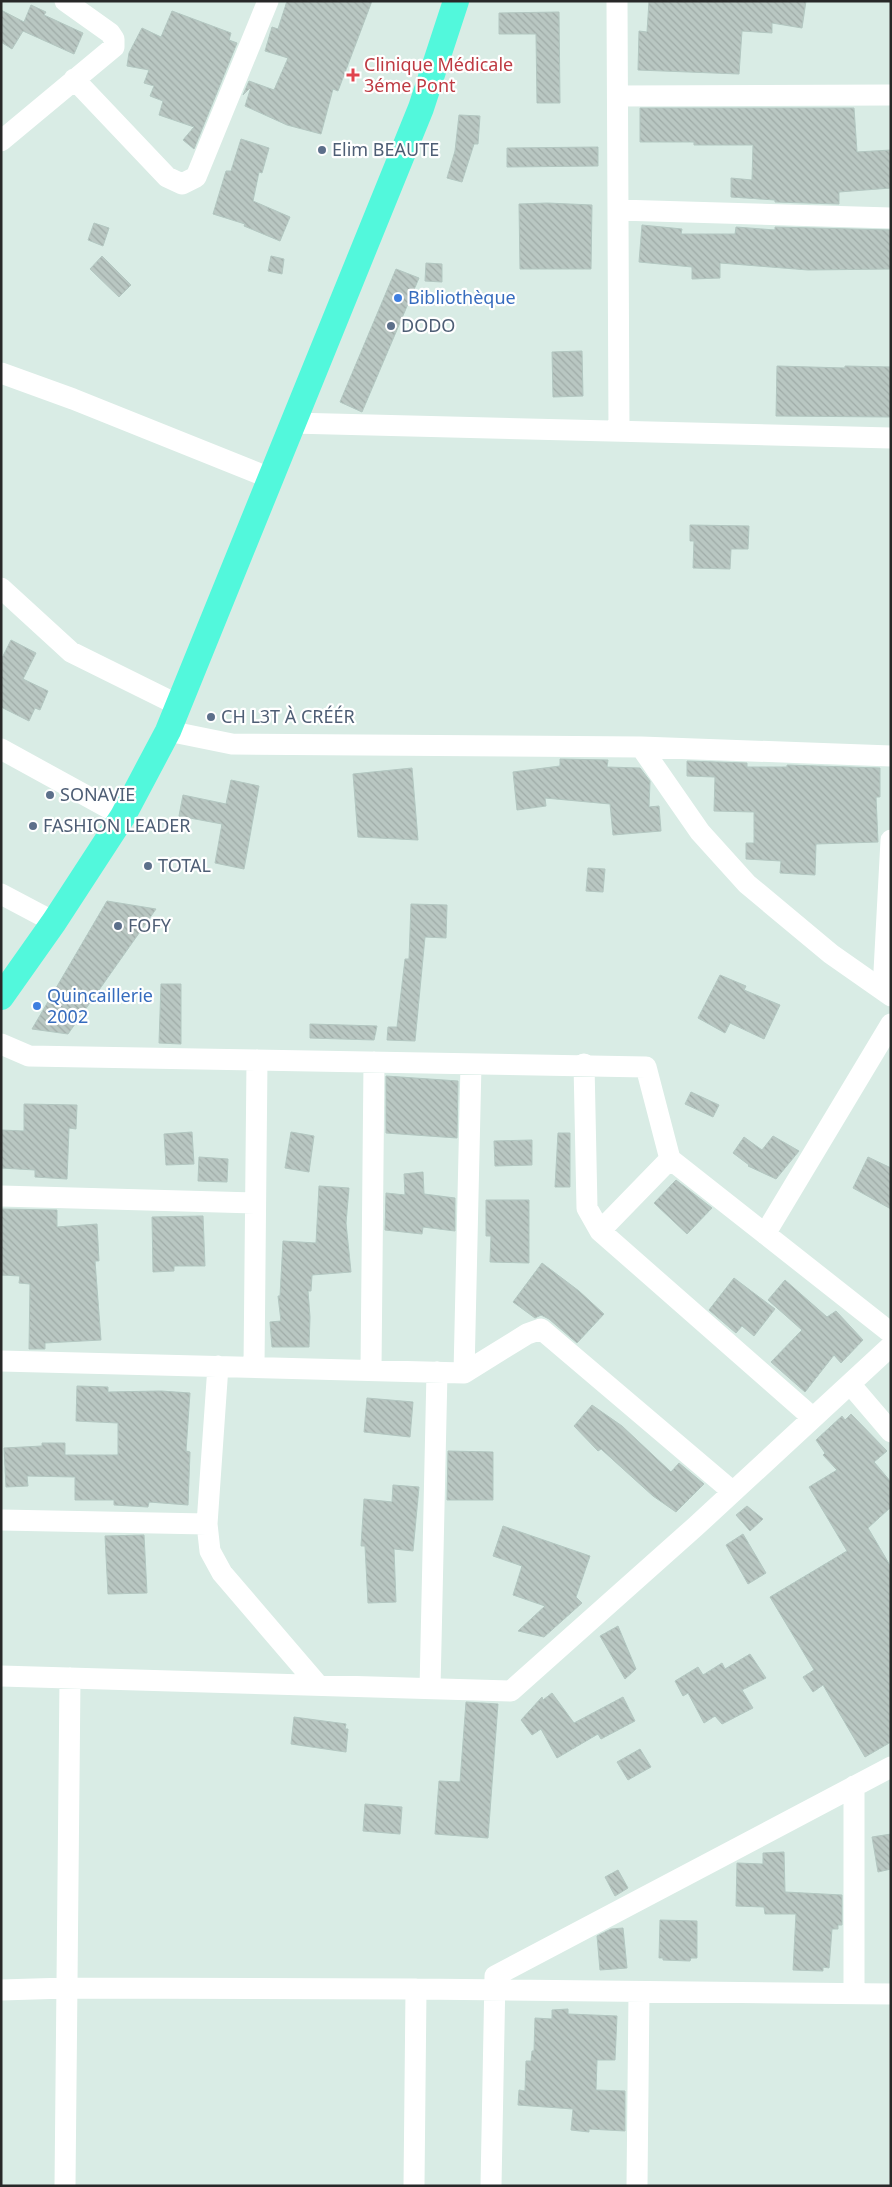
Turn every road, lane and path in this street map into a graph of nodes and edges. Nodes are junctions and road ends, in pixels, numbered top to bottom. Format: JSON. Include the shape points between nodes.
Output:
{"nodes":[{"id":1,"x":65,"y":1,"type":"edge"},
{"id":2,"x":268,"y":1,"type":"edge"},
{"id":3,"x":456,"y":1,"type":"edge"},
{"id":4,"x":617,"y":1,"type":"edge"},
{"id":5,"x":74,"y":79,"type":"junction"},
{"id":6,"x":891,"y":95,"type":"edge"},
{"id":7,"x":618,"y":96,"type":"junction"},
{"id":8,"x":1,"y":141,"type":"edge"},
{"id":9,"x":618,"y":210,"type":"junction"},
{"id":10,"x":891,"y":218,"type":"edge"},
{"id":11,"x":1,"y":373,"type":"edge"},
{"id":12,"x":292,"y":423,"type":"junction"},
{"id":13,"x":619,"y":431,"type":"junction"},
{"id":14,"x":891,"y":438,"type":"edge"},
{"id":15,"x":270,"y":478,"type":"junction"},
{"id":16,"x":1,"y":588,"type":"edge"},
{"id":17,"x":178,"y":705,"type":"junction"},
{"id":18,"x":168,"y":732,"type":"junction"},
{"id":19,"x":642,"y":747,"type":"junction"},
{"id":20,"x":1,"y":749,"type":"edge"},
{"id":21,"x":891,"y":756,"type":"edge"},
{"id":22,"x":124,"y":816,"type":"junction"},
{"id":23,"x":891,"y":840,"type":"edge"},
{"id":24,"x":1,"y":894,"type":"edge"},
{"id":25,"x":54,"y":922,"type":"junction"},
{"id":26,"x":887,"y":993,"type":"edge"},
{"id":27,"x":1,"y":997,"type":"edge"},
{"id":28,"x":891,"y":1024,"type":"edge"},
{"id":29,"x":1,"y":1044,"type":"edge"},
{"id":30,"x":257,"y":1060,"type":"junction"},
{"id":31,"x":374,"y":1062,"type":"junction"},
{"id":32,"x":471,"y":1064,"type":"junction"},
{"id":33,"x":584,"y":1064,"type":"junction"},
{"id":34,"x":670,"y":1159,"type":"junction"},
{"id":35,"x":1,"y":1196,"type":"edge"},
{"id":36,"x":256,"y":1203,"type":"junction"},
{"id":37,"x":600,"y":1231,"type":"junction"},
{"id":38,"x":765,"y":1234,"type":"junction"},
{"id":39,"x":891,"y":1333,"type":"edge"},
{"id":40,"x":891,"y":1346,"type":"edge"},
{"id":41,"x":1,"y":1361,"type":"edge"},
{"id":42,"x":218,"y":1366,"type":"junction"},
{"id":43,"x":254,"y":1368,"type":"junction"},
{"id":44,"x":371,"y":1370,"type":"junction"},
{"id":45,"x":437,"y":1372,"type":"junction"},
{"id":46,"x":464,"y":1373,"type":"junction"},
{"id":47,"x":850,"y":1384,"type":"junction"},
{"id":48,"x":814,"y":1418,"type":"junction"},
{"id":49,"x":891,"y":1432,"type":"edge"},
{"id":50,"x":733,"y":1492,"type":"junction"},
{"id":51,"x":1,"y":1520,"type":"edge"},
{"id":52,"x":207,"y":1524,"type":"junction"},
{"id":53,"x":1,"y":1676,"type":"edge"},
{"id":54,"x":70,"y":1678,"type":"junction"},
{"id":55,"x":318,"y":1685,"type":"junction"},
{"id":56,"x":430,"y":1689,"type":"junction"},
{"id":57,"x":891,"y":1767,"type":"edge"},
{"id":58,"x":854,"y":1786,"type":"junction"},
{"id":59,"x":67,"y":1988,"type":"junction"},
{"id":60,"x":416,"y":1989,"type":"junction"},
{"id":61,"x":495,"y":1989,"type":"junction"},
{"id":62,"x":1,"y":1990,"type":"edge"},
{"id":63,"x":639,"y":1992,"type":"junction"},
{"id":64,"x":854,"y":1994,"type":"junction"},
{"id":65,"x":891,"y":1994,"type":"edge"},
{"id":66,"x":65,"y":2186,"type":"edge"},
{"id":67,"x":414,"y":2186,"type":"edge"},
{"id":68,"x":491,"y":2186,"type":"edge"},
{"id":69,"x":637,"y":2186,"type":"edge"}],
"edges":[{"from":1,"to":5,"type":"street","via":[[110,32],[114,39],[114,47]]},
{"from":2,"to":5,"type":"street","via":[[196,177],[182,184],[167,177]]},
{"from":3,"to":12,"type":"main road","via":[[421,108]]},
{"from":4,"to":7,"type":"street"},
{"from":5,"to":8,"type":"street"},
{"from":6,"to":7,"type":"street"},
{"from":7,"to":9,"type":"street"},
{"from":9,"to":10,"type":"street"},
{"from":9,"to":13,"type":"street"},
{"from":11,"to":15,"type":"street"},
{"from":12,"to":13,"type":"street"},
{"from":12,"to":15,"type":"main road"},
{"from":13,"to":14,"type":"street"},
{"from":15,"to":17,"type":"main road"},
{"from":16,"to":17,"type":"street","via":[[71,652]]},
{"from":17,"to":18,"type":"main road"},
{"from":18,"to":19,"type":"street","via":[[232,744]]},
{"from":18,"to":22,"type":"main road"},
{"from":19,"to":21,"type":"street"},
{"from":19,"to":26,"type":"street","via":[[700,832],[747,884],[831,954]]},
{"from":20,"to":22,"type":"street"},
{"from":22,"to":25,"type":"main road"},
{"from":23,"to":26,"type":"street"},
{"from":24,"to":25,"type":"street"},
{"from":25,"to":27,"type":"main road"},
{"from":28,"to":38,"type":"street"},
{"from":29,"to":30,"type":"street","via":[[29,1056]]},
{"from":30,"to":31,"type":"street"},
{"from":30,"to":36,"type":"street"},
{"from":31,"to":32,"type":"street"},
{"from":31,"to":44,"type":"street"},
{"from":32,"to":33,"type":"street"},
{"from":32,"to":46,"type":"street"},
{"from":33,"to":34,"type":"street","via":[[646,1067]]},
{"from":33,"to":37,"type":"street","via":[[587,1208]]},
{"from":34,"to":37,"type":"street"},
{"from":34,"to":38,"type":"street"},
{"from":35,"to":36,"type":"street"},
{"from":36,"to":43,"type":"street"},
{"from":37,"to":48,"type":"street"},
{"from":38,"to":39,"type":"street"},
{"from":40,"to":47,"type":"street"},
{"from":41,"to":42,"type":"street"},
{"from":42,"to":43,"type":"street"},
{"from":42,"to":52,"type":"street"},
{"from":43,"to":44,"type":"street"},
{"from":44,"to":45,"type":"street"},
{"from":45,"to":46,"type":"street"},
{"from":45,"to":56,"type":"street"},
{"from":46,"to":50,"type":"street","via":[[527,1334],[541,1329]]},
{"from":47,"to":48,"type":"street"},
{"from":47,"to":49,"type":"street"},
{"from":48,"to":50,"type":"street"},
{"from":50,"to":56,"type":"street","via":[[510,1691]]},
{"from":51,"to":52,"type":"street"},
{"from":52,"to":55,"type":"street","via":[[210,1551],[222,1573]]},
{"from":53,"to":54,"type":"street"},
{"from":54,"to":55,"type":"street"},
{"from":54,"to":59,"type":"street"},
{"from":55,"to":56,"type":"street"},
{"from":57,"to":58,"type":"street"},
{"from":58,"to":61,"type":"street","via":[[495,1976]]},
{"from":58,"to":64,"type":"street"},
{"from":59,"to":60,"type":"street"},
{"from":59,"to":62,"type":"street"},
{"from":59,"to":66,"type":"street"},
{"from":60,"to":61,"type":"street"},
{"from":60,"to":67,"type":"street"},
{"from":61,"to":63,"type":"street"},
{"from":61,"to":68,"type":"street"},
{"from":63,"to":64,"type":"street"},
{"from":63,"to":69,"type":"street"},
{"from":64,"to":65,"type":"street"}]}
